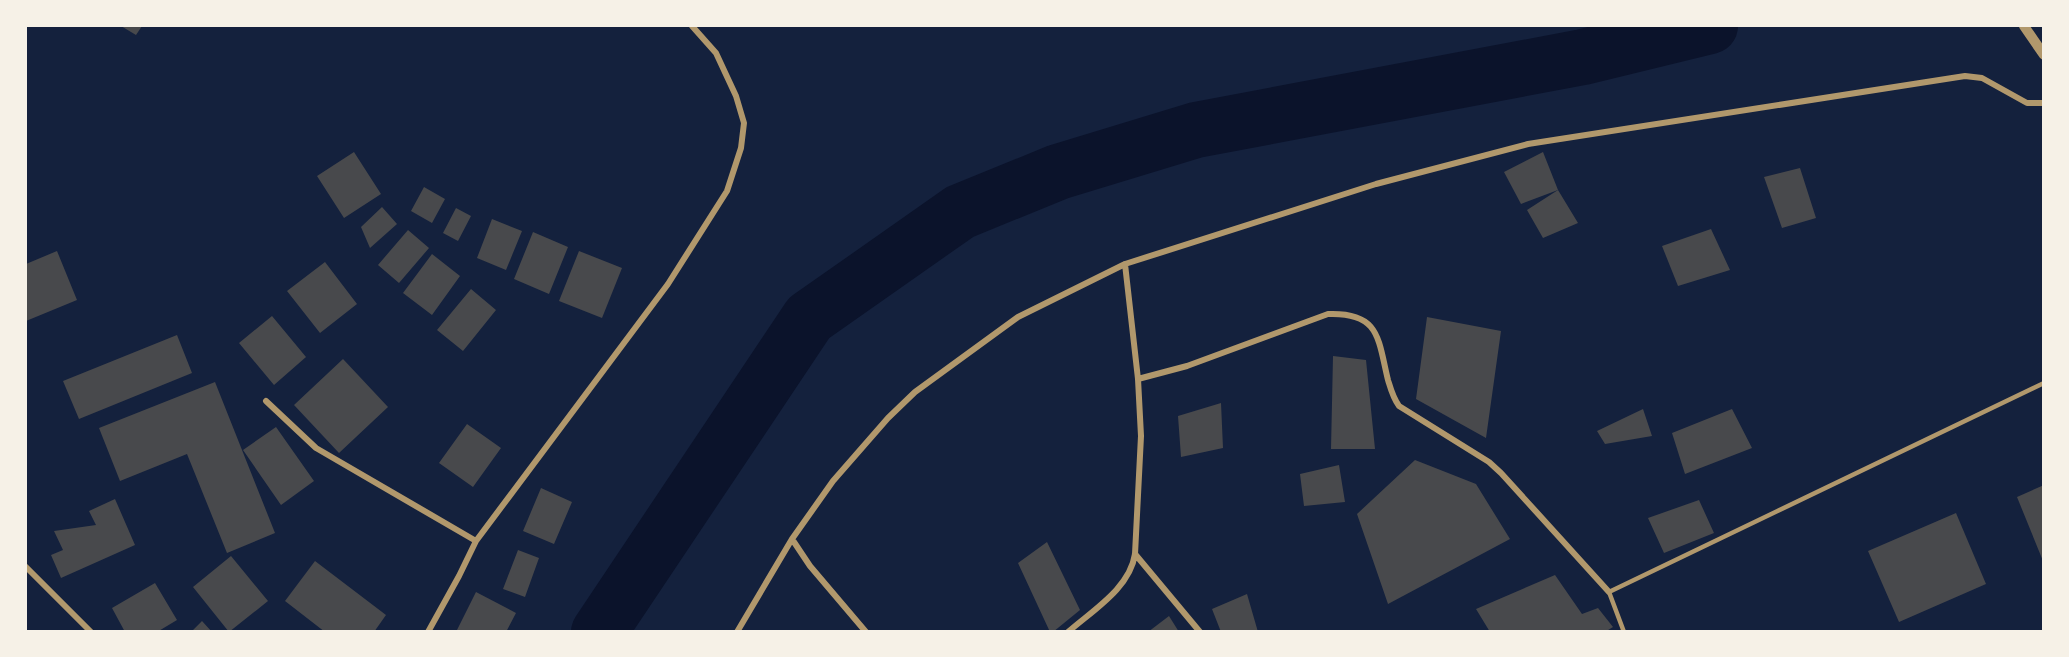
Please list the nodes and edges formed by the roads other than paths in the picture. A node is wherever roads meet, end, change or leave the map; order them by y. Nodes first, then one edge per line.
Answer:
1 (692, 26) edge
2 (2024, 26) edge
3 (2043, 55) edge
4 (2043, 104) edge
5 (1125, 264) junction
6 (1138, 379) junction
7 (2043, 383) edge
8 (266, 401) dead end
9 (792, 539) junction
10 (476, 541) junction
11 (1135, 554) junction
12 (26, 567) edge
13 (1609, 592) junction
14 (91, 632) edge
15 (428, 632) edge
16 (737, 632) edge
17 (866, 632) edge
18 (1068, 632) edge
19 (1200, 632) edge
20 (1624, 632) edge

1 - 10 street
2 - 3 street
4 - 5 street
5 - 6 street
5 - 9 street
6 - 11 street
6 - 13 street
7 - 13 lane
8 - 10 street
9 - 16 street
9 - 17 street
10 - 15 street
11 - 18 street
11 - 19 street
12 - 14 street
13 - 20 lane

